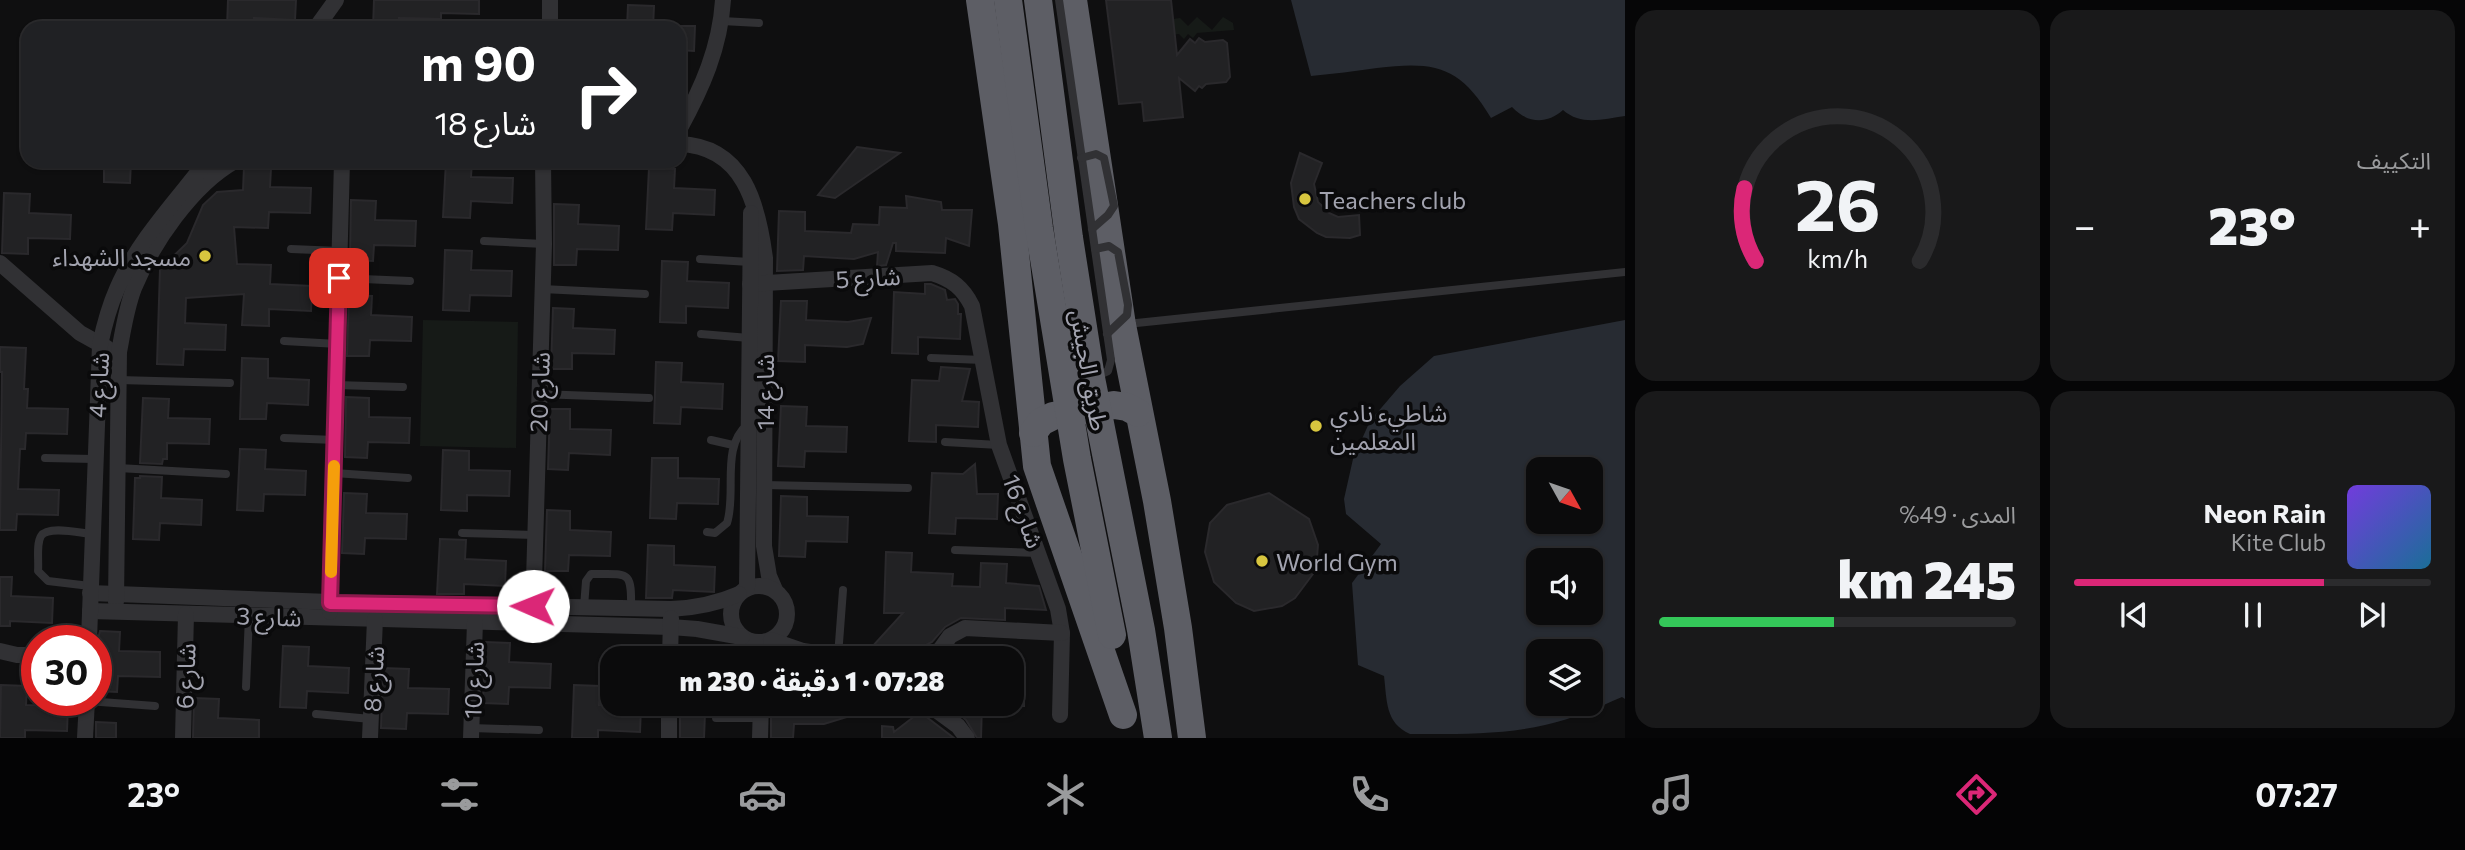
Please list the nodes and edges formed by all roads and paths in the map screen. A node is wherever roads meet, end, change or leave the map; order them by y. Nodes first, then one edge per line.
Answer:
1 (336, 0) edge
2 (550, 0) edge
3 (723, 0) edge
4 (980, 0) edge
5 (989, 0) edge
6 (1008, 0) edge
7 (1038, 0) edge
8 (1057, 0) edge
9 (1073, 0) edge
10 (321, 21) edge
11 (550, 21) edge
12 (722, 21) junction
13 (759, 23) dead end
14 (1077, 37) junction
15 (986, 39) junction
16 (686, 118) edge
17 (686, 145) edge
18 (1081, 158) junction
19 (202, 168) edge
20 (226, 168) edge
21 (342, 168) edge
22 (543, 168) edge
23 (751, 193) junction
24 (1092, 229) junction
25 (158, 233) junction
26 (484, 241) dead end
27 (544, 244) junction
28 (291, 249) dead end
29 (1095, 249) junction
30 (340, 251) junction
31 (700, 259) dead end
32 (750, 262) junction
33 (0, 263) edge
34 (1625, 272) edge
35 (339, 278) junction
36 (410, 281) dead end
37 (757, 284) junction
38 (542, 289) junction
39 (645, 294) dead end
40 (972, 306) joint
41 (1115, 329) junction
42 (701, 334) dead end
43 (750, 338) junction
44 (284, 341) dead end
45 (338, 344) junction
46 (100, 345) junction
47 (120, 352) junction
48 (931, 358) dead end
49 (983, 360) junction
50 (1091, 378) junction
51 (119, 380) junction
52 (230, 383) dead end
53 (336, 385) junction
54 (403, 387) dead end
55 (539, 394) junction
56 (649, 398) dead end
57 (1138, 413) junction
58 (748, 424) junction
59 (1033, 433) junction
60 (284, 438) dead end
61 (335, 440) junction
62 (711, 440) dead end
63 (945, 442) dead end
64 (733, 445) junction
65 (999, 445) junction
66 (45, 458) dead end
67 (94, 459) junction
68 (118, 468) junction
69 (334, 473) junction
70 (226, 474) dead end
71 (408, 478) dead end
72 (764, 485) junction
73 (908, 488) dead end
74 (707, 532) dead end
75 (462, 533) dead end
76 (92, 534) junction
77 (535, 535) junction
78 (955, 550) dead end
79 (1039, 553) junction
80 (90, 589) junction
81 (775, 590) junction
82 (843, 590) dead end
83 (743, 591) junction
84 (116, 594) junction
85 (533, 606) junction
86 (226, 607) junction
87 (584, 607) junction
88 (631, 608) junction
89 (671, 609) junction
90 (330, 610) junction
91 (90, 611) junction
92 (116, 612) junction
93 (186, 614) junction
94 (249, 615) junction
95 (375, 619) junction
96 (475, 622) junction
97 (533, 624) junction
98 (90, 625) edge
99 (671, 628) junction
100 (1062, 633) junction
101 (742, 637) junction
102 (670, 646) edge
103 (762, 646) edge
104 (765, 646) edge
105 (845, 646) edge
106 (944, 646) edge
107 (0, 651) edge
108 (21, 655) edge
109 (246, 687) dead end
110 (112, 703) edge
111 (155, 706) dead end
112 (316, 714) dead end
113 (1060, 715) dead end
114 (86, 716) edge
115 (669, 716) edge
116 (729, 716) edge
117 (761, 716) edge
118 (946, 716) edge
119 (716, 718) dead end
120 (371, 719) junction
121 (1125, 727) edge
122 (539, 730) dead end
123 (471, 733) edge
124 (85, 738) edge
125 (183, 738) edge
126 (370, 738) edge
127 (669, 738) edge
128 (760, 738) edge
129 (967, 738) edge
130 (1158, 738) edge
131 (1192, 738) edge

1 - 10 street
2 - 11 street
3 - 12 street
4 - 15 highway
5 - 8 highway
6 - 121 highway, طريق الجيش, bridge
7 - 50 highway, طريق الجيش, bridge
8 - 18 lane, bridge
9 - 14 highway
12 - 13 lane
12 - 16 street
14 - 15 highway
14 - 41 highway
15 - 59 highway
17 - 23 street, شارع 14
18 - 24 lane, bridge
18 - 24 lane, bridge
19 - 25 street, شارع 4
20 - 25 street, شارع 4
21 - 30 street
22 - 27 street, شارع 20
23 - 32 street, شارع 14
23 - 37 street, شارع 14
24 - 29 lane, bridge
25 - 46 street, شارع 4
25 - 47 street, شارع 4
26 - 27 lane
27 - 38 street, شارع 20
28 - 30 lane
29 - 41 lane, bridge
29 - 41 lane, bridge
30 - 35 street
31 - 32 lane
32 - 37 street, شارع 14
33 - 46 street
34 - 41 lane
35 - 36 lane
35 - 45 street
37 - 40 street, شارع 5
37 - 43 street, شارع 14
37 - 72 street, شارع 14
38 - 39 lane
38 - 55 street, شارع 20
40 - 49 street, شارع 16
41 - 50 lane, bridge
41 - 57 highway
42 - 43 lane
43 - 58 street, شارع 14
44 - 45 lane
45 - 53 street
46 - 47 street
46 - 67 street, شارع 4
47 - 51 street, شارع 4
48 - 49 lane
49 - 65 street, شارع 16
50 - 130 highway, طريق الجيش, bridge
51 - 52 lane
51 - 68 street, شارع 4
53 - 54 lane
53 - 61 street
55 - 56 lane
55 - 77 street, شارع 20
57 - 59 highway
57 - 131 highway
58 - 64 lane
58 - 83 street, شارع 14
59 - 121 highway
60 - 61 lane
61 - 69 street
62 - 64 lane
63 - 65 lane
64 - 74 lane
65 - 79 street, شارع 16
66 - 67 lane
67 - 76 street, شارع 4
68 - 70 lane
68 - 84 street, شارع 4
69 - 71 lane
69 - 90 street
72 - 73 lane
72 - 81 street, شارع 14
75 - 77 lane
76 - 80 street, شارع 4
76 - 80 lane
77 - 85 street, شارع 20
78 - 79 lane
79 - 100 street, شارع 16
80 - 84 street, شارع 3
80 - 91 street, شارع 4
81 - 83 street
81 - 104 street
82 - 105 lane
83 - 89 street, شارع 3
83 - 101 street
84 - 86 street, شارع 3
84 - 92 street, شارع 4
85 - 87 street, شارع 3
85 - 90 street, شارع 3
85 - 97 street, شارع 20
86 - 90 street, شارع 3
86 - 93 street, شارع 3
86 - 94 street, شارع 3
87 - 88 street, شارع 3
87 - 88 lane
88 - 89 street, شارع 3
89 - 99 street
90 - 94 street, شارع 3
90 - 95 street, شارع 3
91 - 92 street, شارع 3
91 - 98 street, شارع 4
92 - 93 street, شارع 3
93 - 125 street, شارع 6
94 - 109 lane
95 - 96 street, شارع 3
95 - 120 street, شارع 8
96 - 97 street, شارع 3
96 - 123 street, شارع 10
97 - 99 street, شارع 3
99 - 101 street, شارع 3
99 - 102 street
100 - 106 street
100 - 113 street, شارع 16
101 - 103 street
107 - 108 street
110 - 111 lane
112 - 120 lane
114 - 124 street
115 - 127 street
116 - 119 lane
117 - 128 street
118 - 129 street
120 - 126 street, شارع 8
122 - 123 lane

